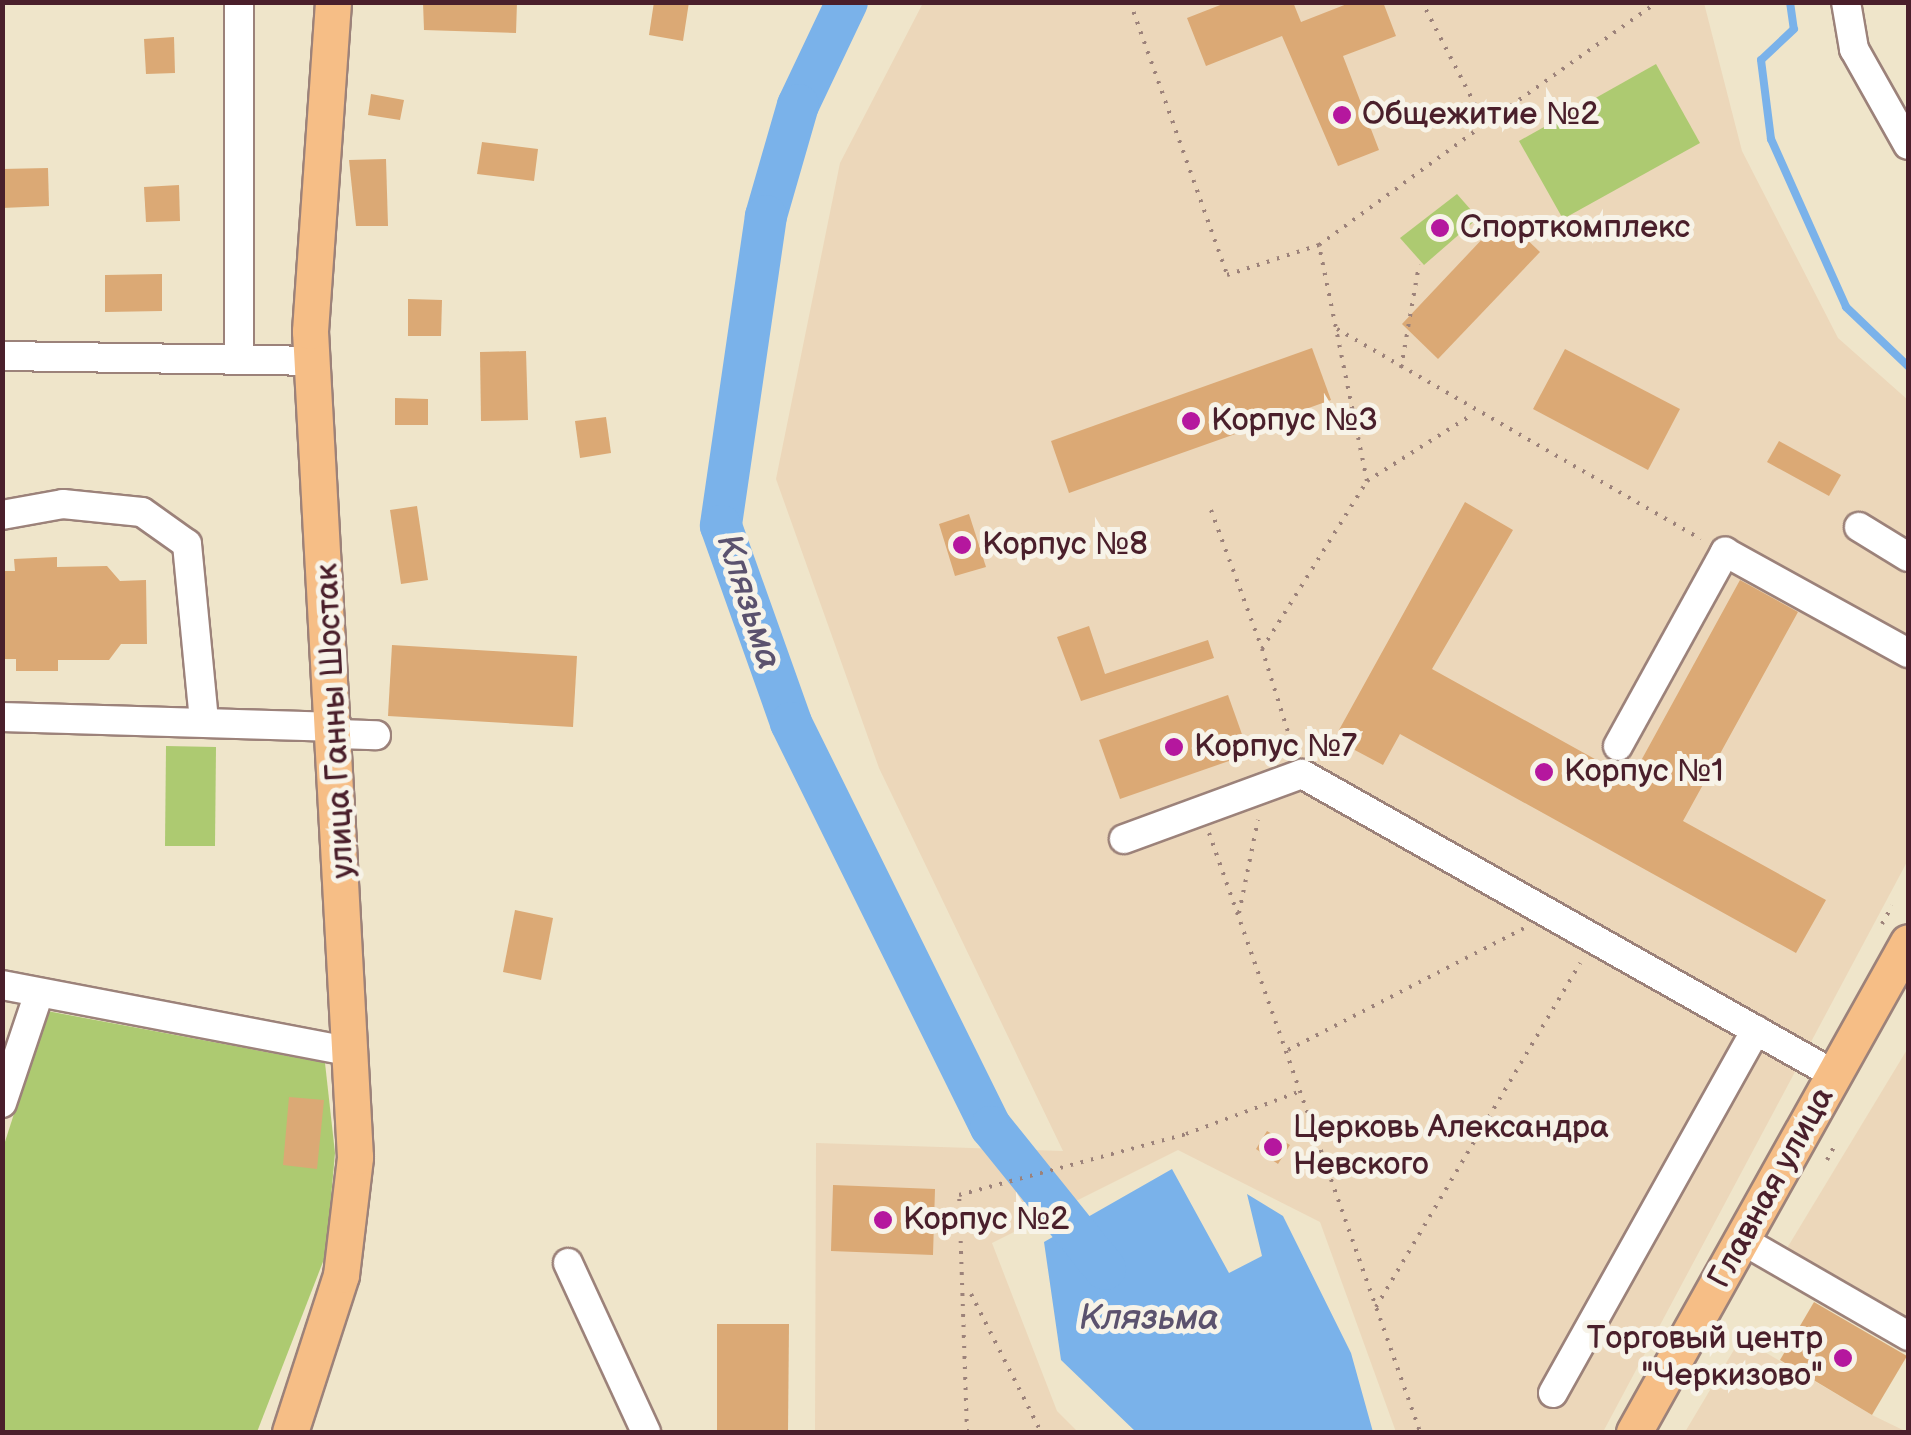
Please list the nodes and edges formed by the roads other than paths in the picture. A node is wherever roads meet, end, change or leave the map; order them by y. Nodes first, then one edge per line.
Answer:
1 (239, 2) edge
2 (333, 2) edge
3 (1846, 2) edge
4 (1908, 145) edge
5 (2, 356) edge
6 (239, 358) junction
7 (313, 361) junction
8 (2, 515) edge
9 (1858, 527) dead end
10 (1908, 558) edge
11 (1908, 652) edge
12 (4, 716) edge
13 (204, 721) junction
14 (338, 730) junction
15 (376, 735) dead end
16 (1618, 746) dead end
17 (1124, 839) dead end
18 (1904, 962) edge
19 (2, 985) edge
20 (39, 993) junction
21 (1756, 1030) junction
22 (353, 1052) junction
23 (1835, 1075) junction
24 (2, 1102) edge
25 (1739, 1245) junction
26 (568, 1262) dead end
27 (1859, 1322) dead end
28 (1908, 1336) edge
29 (1553, 1393) dead end
30 (290, 1432) edge
31 (646, 1432) edge
32 (1634, 1432) edge

1 - 6 street
2 - 7 main road, улица Ганны Шостак
3 - 4 street
5 - 6 street
6 - 7 street
7 - 14 main road, улица Ганны Шостак
8 - 13 street
9 - 10 street
11 - 16 street
12 - 13 street
13 - 14 street
14 - 15 street
14 - 22 main road, улица Ганны Шостак
17 - 21 street
18 - 23 main road, Главная улица
19 - 20 street
20 - 22 street
20 - 24 street
21 - 23 street
21 - 29 street
22 - 30 main road, улица Ганны Шостак
23 - 25 main road, Главная улица
25 - 27 street
25 - 28 street
25 - 32 main road, Главная улица
26 - 31 street

